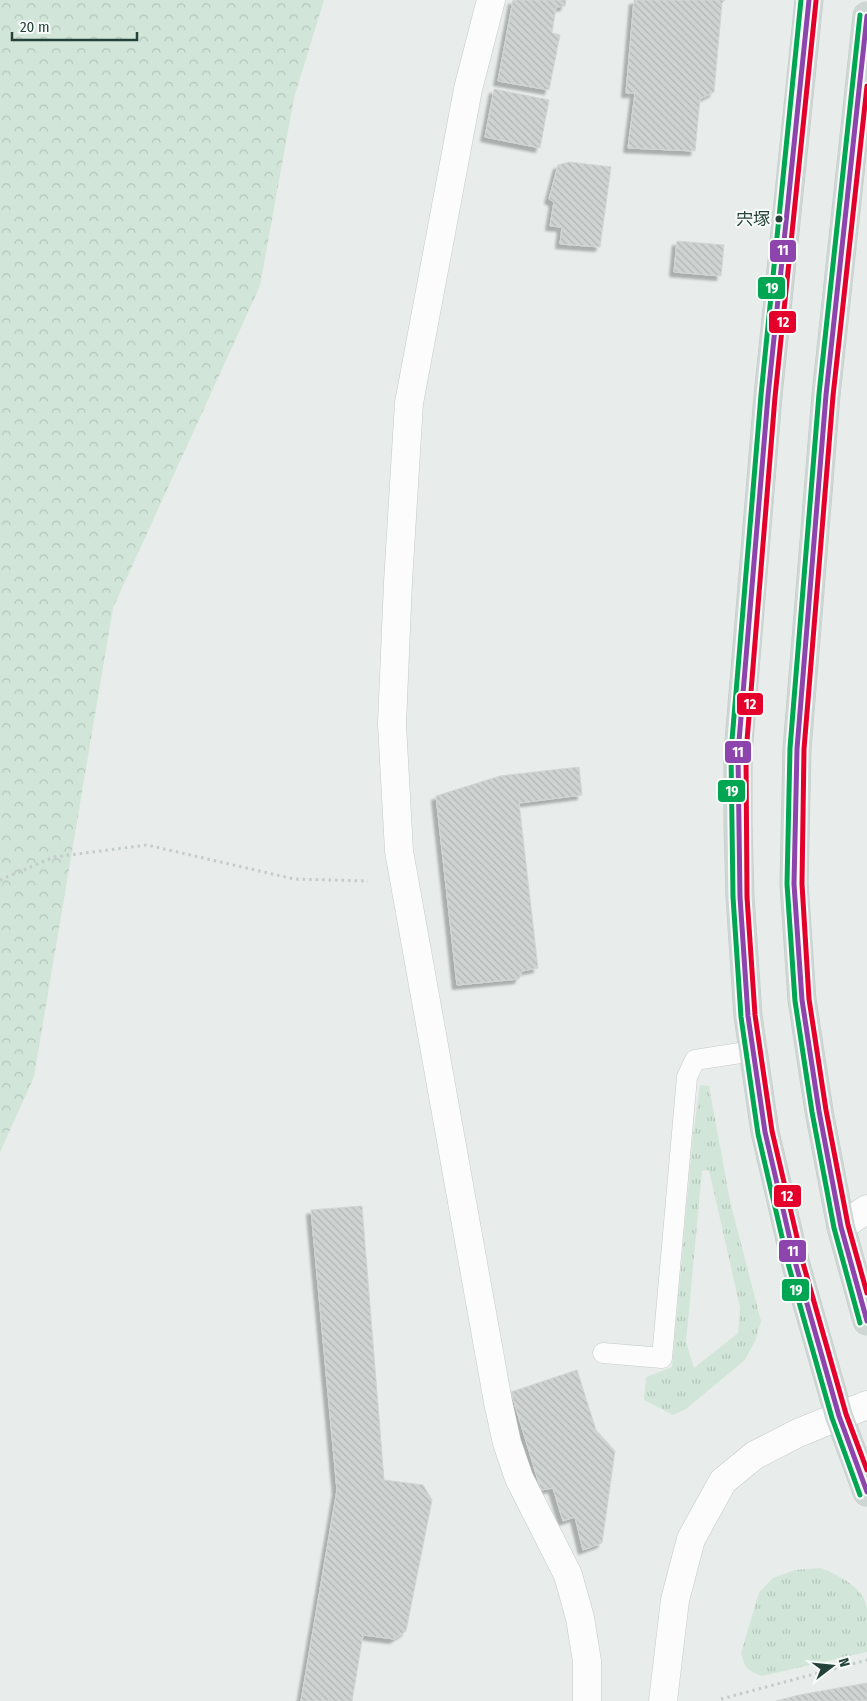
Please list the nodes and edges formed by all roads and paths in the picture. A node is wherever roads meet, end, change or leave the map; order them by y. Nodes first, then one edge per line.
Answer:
1 (491, 0) edge
2 (808, 0) edge
3 (867, 16) edge
4 (0, 880) edge
5 (406, 883) junction
6 (754, 1051) junction
7 (867, 1208) edge
8 (840, 1227) junction
9 (867, 1321) edge
10 (603, 1353) dead end
11 (867, 1405) edge
12 (839, 1416) junction
13 (867, 1492) edge
14 (867, 1660) edge
15 (721, 1699) dead end
16 (587, 1701) edge
17 (663, 1701) edge

1 - 5 street
2 - 6 main road
3 - 8 main road
4 - 5 path
5 - 16 street
6 - 10 lane
6 - 12 main road
7 - 8 street
8 - 9 main road
11 - 12 street
12 - 13 main road
12 - 17 street
14 - 15 path

